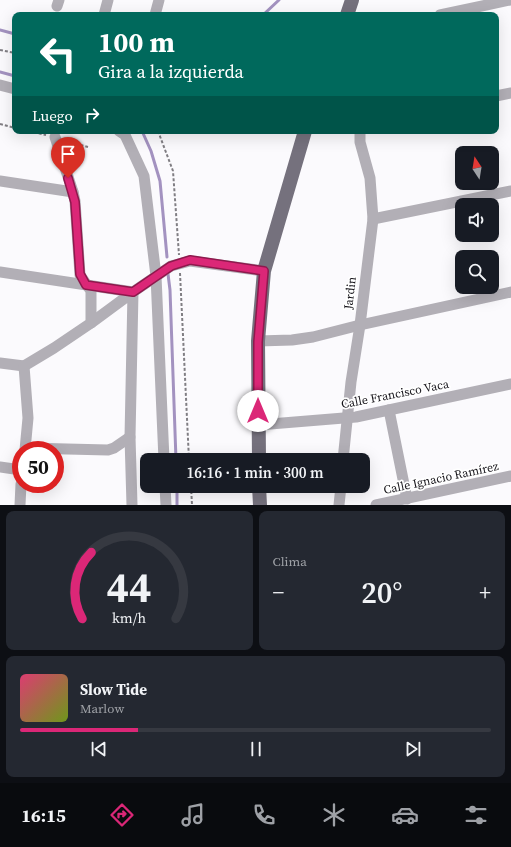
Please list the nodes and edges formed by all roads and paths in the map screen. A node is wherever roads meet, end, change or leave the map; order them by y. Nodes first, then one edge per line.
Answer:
1 (108, 0) edge
2 (159, 0) edge
3 (352, 0) edge
4 (510, 0) edge
5 (105, 12) edge
6 (156, 12) edge
7 (348, 12) edge
8 (454, 12) edge
9 (0, 50) edge
10 (12, 52) edge
11 (0, 85) edge
12 (12, 88) edge
13 (511, 93) edge
14 (499, 95) edge
15 (0, 124) edge
16 (12, 127) edge
17 (123, 134) edge
18 (159, 134) edge
19 (304, 134) edge
20 (360, 134) edge
21 (55, 137) dead end
22 (0, 181) edge
23 (511, 191) edge
24 (73, 192) junction
25 (373, 219) junction
26 (180, 263) junction
27 (264, 271) junction
28 (0, 272) edge
29 (156, 276) junction
30 (86, 285) junction
31 (133, 292) junction
32 (511, 292) edge
33 (91, 323) junction
34 (360, 325) junction
35 (258, 342) junction
36 (0, 363) edge
37 (24, 366) junction
38 (511, 384) edge
39 (389, 410) junction
40 (347, 418) junction
41 (258, 425) junction
42 (130, 437) junction
43 (27, 441) edge
44 (64, 449) edge
45 (164, 453) edge
46 (190, 453) edge
47 (259, 453) edge
48 (344, 453) edge
49 (0, 466) edge
50 (12, 468) edge
51 (511, 476) edge
52 (21, 493) edge
53 (165, 493) edge
54 (191, 493) edge
55 (259, 493) edge
56 (340, 493) edge
57 (407, 499) junction
58 (20, 505) edge
59 (132, 505) edge
60 (166, 505) edge
61 (192, 505) edge
62 (260, 505) edge
63 (339, 505) edge
64 (376, 505) edge

1 - 5 street
2 - 6 street
3 - 7 main road
4 - 8 street
9 - 10 path
11 - 12 street
13 - 14 street
15 - 16 path
17 - 29 street
18 - 26 path
19 - 27 main road
20 - 25 street, Jardin
21 - 24 street
22 - 24 street
23 - 25 street
24 - 30 street
25 - 34 street, Jardin
26 - 27 street
26 - 29 street
26 - 46 path
27 - 35 main road
28 - 30 street
29 - 31 street
29 - 45 street
30 - 31 street
30 - 33 street
31 - 33 street
31 - 42 street
32 - 34 street
33 - 37 street
34 - 35 street
34 - 40 street, Jardin
35 - 41 main road
36 - 37 street
37 - 43 street
38 - 39 street, Calle Francisco Vaca
39 - 40 street, Calle Francisco Vaca
39 - 57 street
40 - 41 street, Calle Francisco Vaca
40 - 48 street, Jardin
41 - 47 main road
42 - 44 street
42 - 59 street
49 - 50 street
51 - 57 street, Calle Ignacio Ramírez
52 - 58 street
53 - 60 street
54 - 61 path
55 - 62 main road
56 - 63 street
57 - 64 street, Calle Ignacio Ramírez

